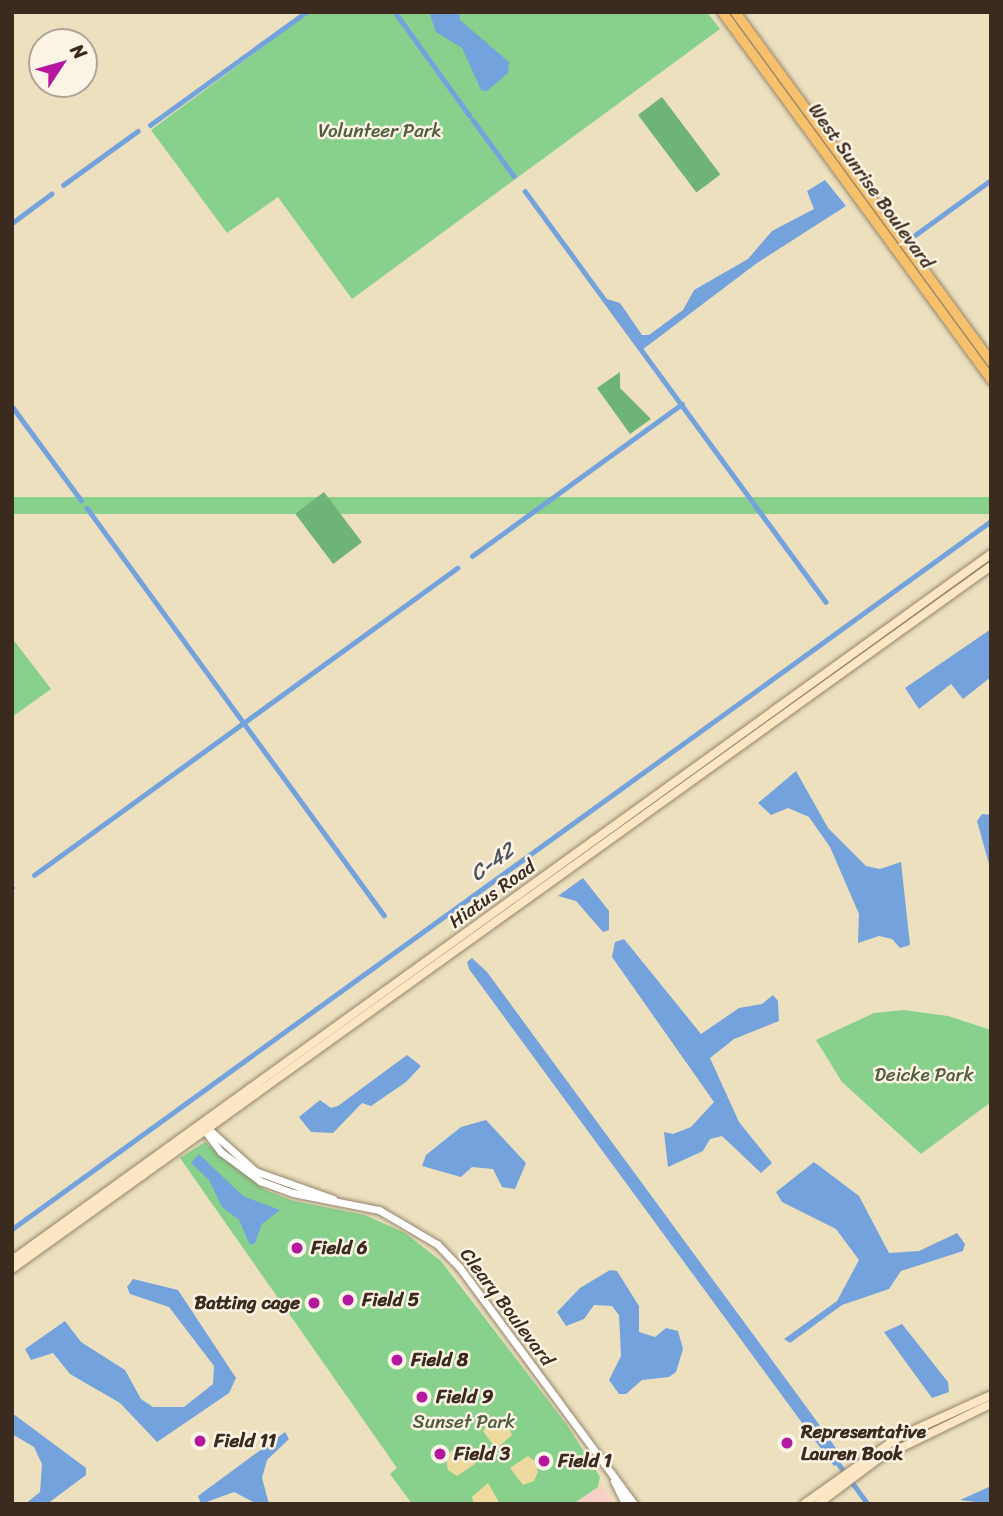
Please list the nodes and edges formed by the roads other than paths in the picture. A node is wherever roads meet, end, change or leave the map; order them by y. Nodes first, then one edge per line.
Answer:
1 (722, 12) edge
2 (735, 12) edge
3 (991, 362) edge
4 (991, 380) edge
5 (991, 554) edge
6 (991, 566) edge
7 (204, 1127) junction
8 (12, 1260) edge
9 (12, 1269) edge
10 (991, 1395) edge
11 (991, 1404) edge
12 (854, 1470) junction
13 (841, 1480) junction
14 (613, 1481) junction
15 (625, 1504) edge
16 (634, 1504) edge
17 (804, 1504) edge
18 (818, 1504) edge

1 - 4 highway, West Sunrise Boulevard
2 - 3 highway, West Sunrise Boulevard
5 - 7 main road, Hiatus Road
6 - 7 main road, Hiatus Road
7 - 8 main road, Hiatus Road
7 - 9 main road, Hiatus Road
7 - 14 street, Cleary Boulevard
10 - 12 main road
11 - 12 main road
12 - 13 main road
13 - 17 main road
13 - 18 main road
14 - 15 street, Cleary Boulevard
14 - 16 street, Cleary Boulevard

